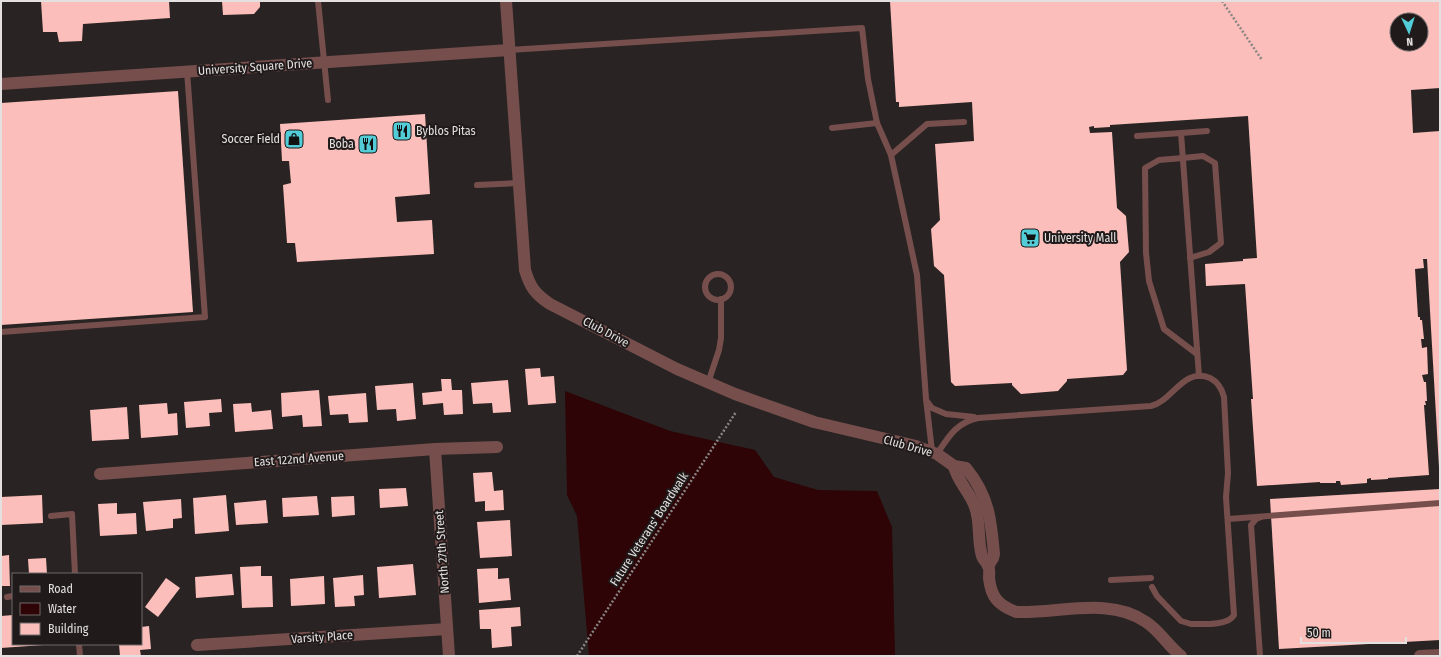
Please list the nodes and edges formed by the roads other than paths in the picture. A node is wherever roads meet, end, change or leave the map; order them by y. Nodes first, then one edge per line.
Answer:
1 (318, 1) edge
2 (506, 1) edge
3 (510, 50) junction
4 (324, 62) junction
5 (187, 71) junction
6 (1, 84) edge
7 (328, 100) dead end
8 (964, 122) dead end
9 (877, 123) junction
10 (832, 128) dead end
11 (1207, 131) dead end
12 (1181, 133) junction
13 (1137, 136) dead end
14 (891, 156) junction
15 (1183, 158) junction
16 (519, 183) junction
17 (477, 185) dead end
18 (1190, 258) junction
19 (721, 299) junction
20 (1, 332) edge
21 (1197, 354) junction
22 (1199, 376) junction
23 (708, 383) junction
24 (926, 399) junction
25 (978, 418) junction
26 (497, 447) dead end
27 (435, 449) junction
28 (935, 453) junction
29 (100, 474) dead end
30 (1440, 503) edge
31 (1271, 513) dead end
32 (51, 516) dead end
33 (1228, 519) junction
34 (75, 573) edge
35 (1151, 578) dead end
36 (1111, 580) dead end
37 (1152, 588) dead end
38 (447, 629) junction
39 (79, 645) edge
40 (197, 645) dead end
41 (1440, 655) edge
42 (80, 656) edge
43 (449, 656) edge
44 (1182, 656) edge
45 (1260, 656) edge
46 (1420, 656) edge

1 - 4 lane
2 - 3 street, Club Drive
3 - 4 street, University Square Drive
3 - 9 lane
3 - 16 street, Club Drive
4 - 5 street, University Square Drive
4 - 7 lane
5 - 6 street, University Square Drive
5 - 20 lane
8 - 14 lane
9 - 10 lane
9 - 14 lane
11 - 12 lane
12 - 13 lane
12 - 15 lane
14 - 24 lane
15 - 18 lane
15 - 18 lane
15 - 21 lane
16 - 17 lane
16 - 23 street, Club Drive
18 - 21 lane
19 - 19 lane
19 - 23 lane
21 - 22 lane
22 - 25 lane
22 - 33 lane
23 - 28 street, Club Drive
24 - 25 lane
24 - 28 lane
25 - 28 lane
26 - 27 street, East 122nd Avenue
27 - 29 street, East 122nd Avenue
27 - 38 street, North 27th Street
28 - 44 street, Club Drive
30 - 33 lane
31 - 45 lane
32 - 34 lane
33 - 37 lane
35 - 36 lane
38 - 40 street, Varsity Place
38 - 43 street, North 27th Street
39 - 42 lane
41 - 46 street

